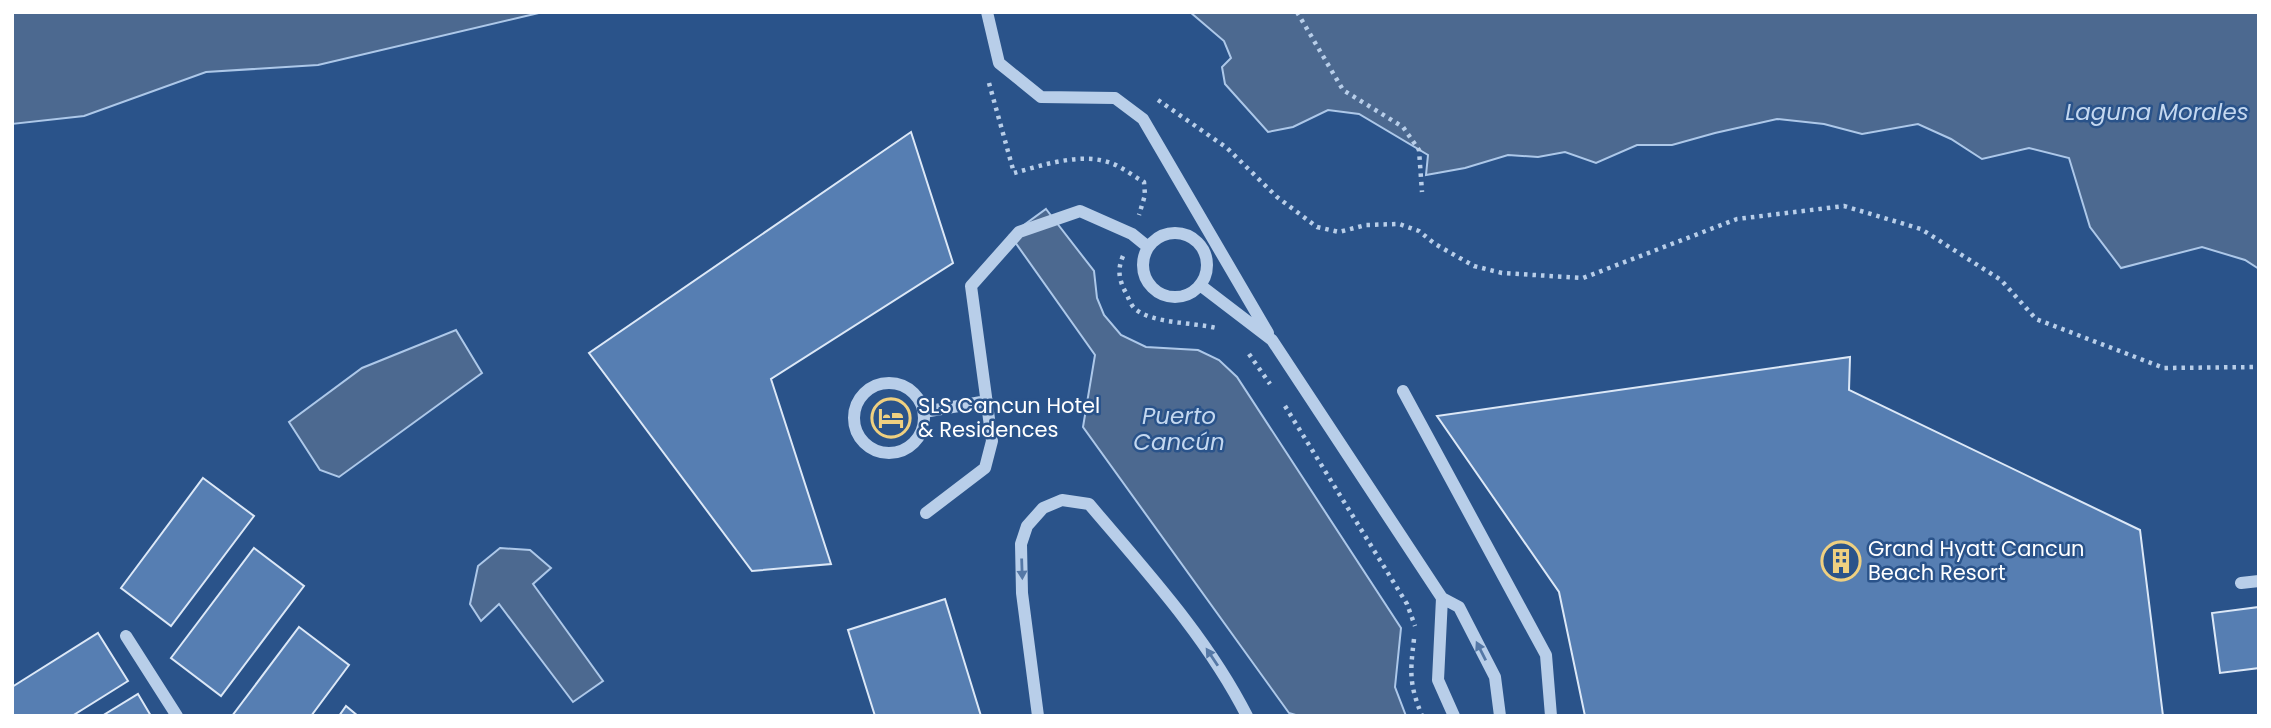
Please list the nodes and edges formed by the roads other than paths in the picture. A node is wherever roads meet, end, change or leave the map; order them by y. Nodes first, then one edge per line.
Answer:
1 (987, 12) edge
2 (1148, 247) junction
3 (1200, 285) junction
4 (1272, 340) junction
5 (1402, 391) dead end
6 (987, 401) junction
7 (924, 412) junction
8 (926, 513) dead end
9 (2259, 581) edge
10 (2241, 583) dead end
11 (1442, 598) junction
12 (126, 636) dead end
13 (177, 716) edge
14 (1038, 716) edge
15 (1247, 716) edge
16 (1454, 716) edge
17 (1500, 716) edge
18 (1551, 716) edge

1 - 4 street
2 - 3 street
2 - 3 street
2 - 6 street
3 - 4 street
4 - 11 street
5 - 18 street
6 - 7 street
6 - 8 street
7 - 7 street
9 - 10 street
11 - 16 street
17 -> 11 street
12 - 13 street
15 -> 14 street

